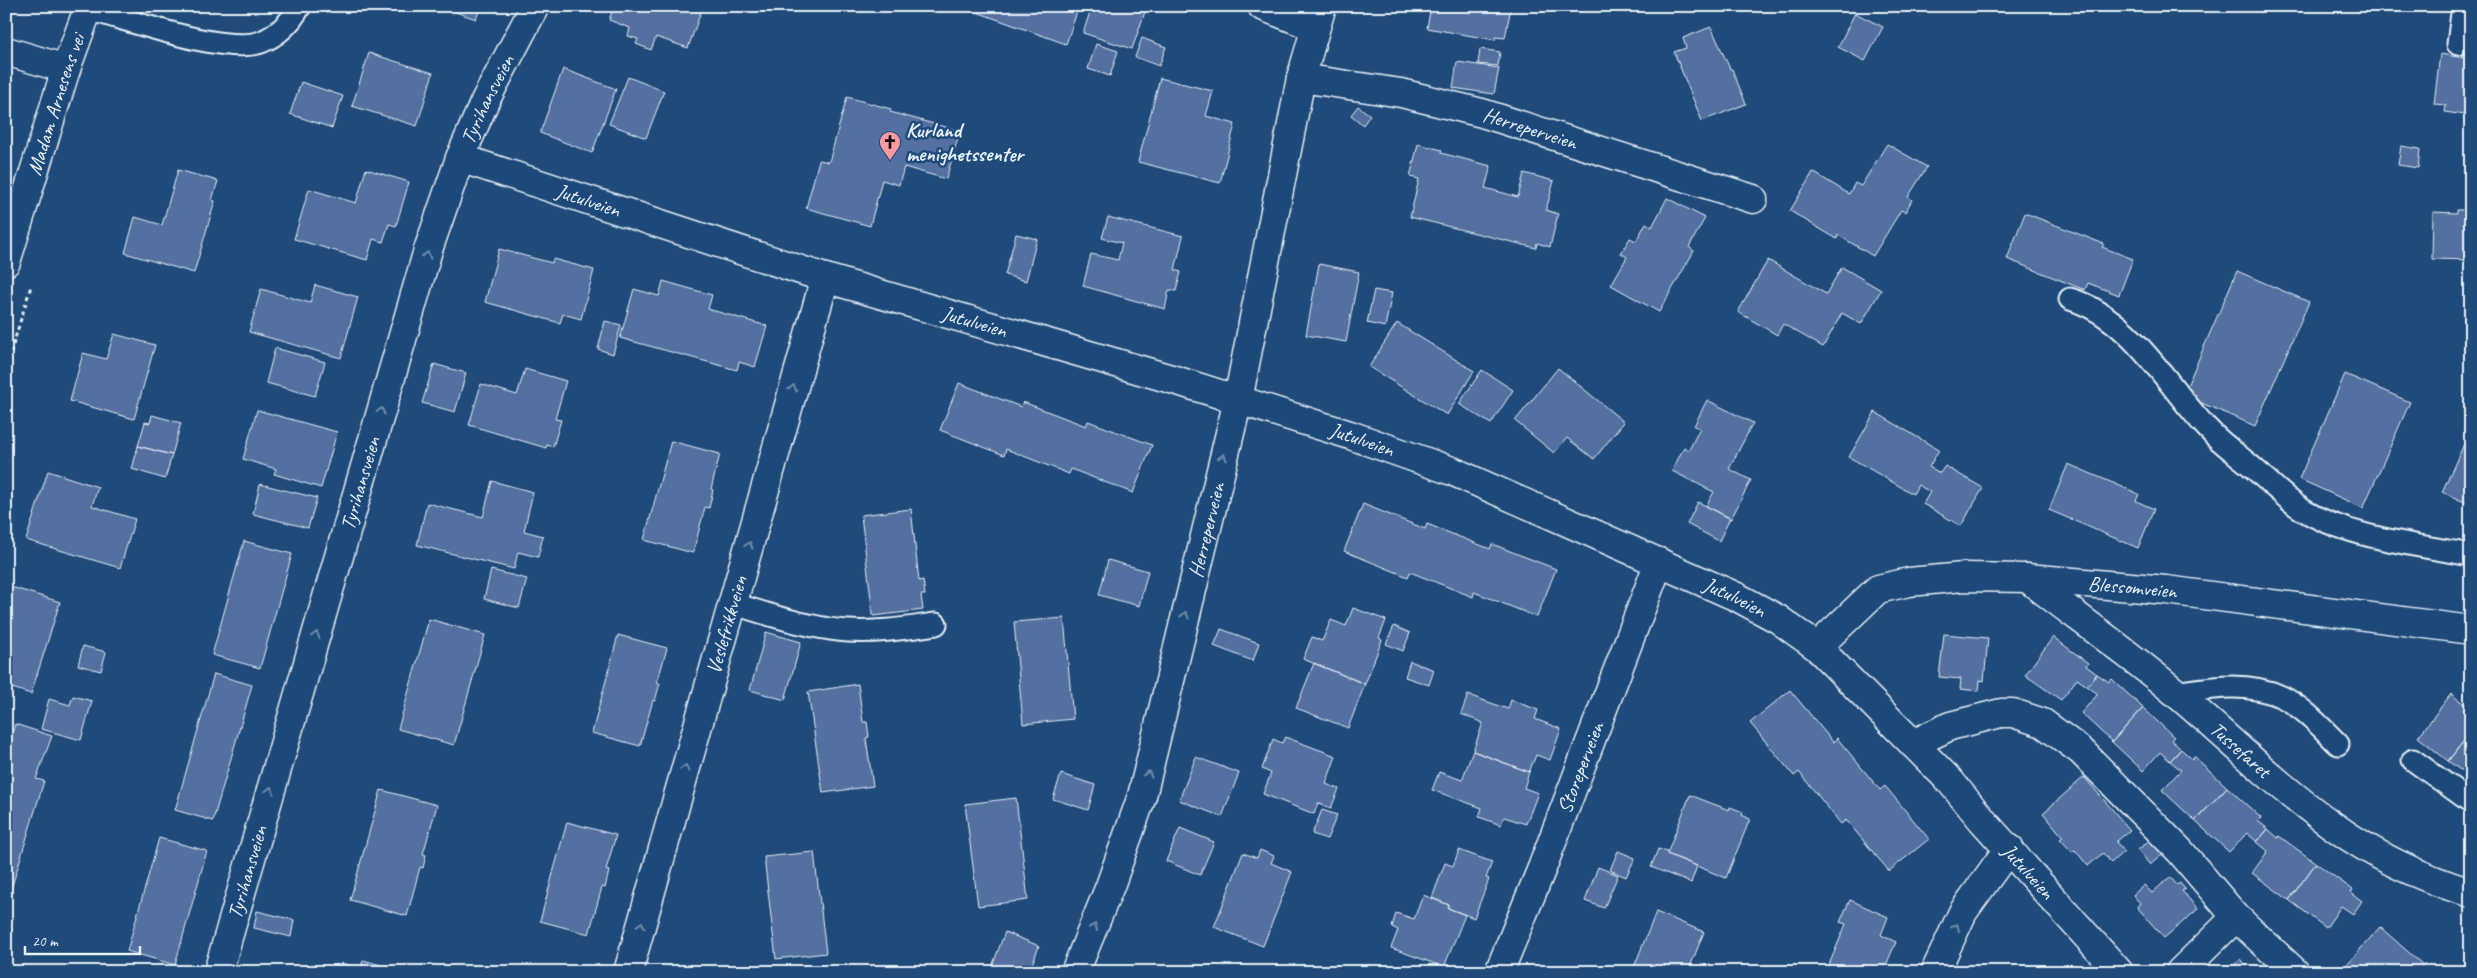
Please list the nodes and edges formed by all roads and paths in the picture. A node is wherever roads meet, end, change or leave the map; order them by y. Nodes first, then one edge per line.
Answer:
1 (300, 6) edge
2 (535, 6) edge
3 (1262, 6) edge
4 (2463, 6) edge
5 (89, 8) edge
6 (1319, 17) edge
7 (2458, 44) dead end
8 (6, 51) edge
9 (66, 69) junction
10 (1301, 78) junction
11 (460, 158) junction
12 (1753, 198) dead end
13 (6, 262) edge
14 (825, 278) junction
15 (2070, 299) dead end
16 (1238, 400) junction
17 (2471, 555) edge
18 (1659, 562) junction
19 (2027, 578) junction
20 (732, 603) junction
21 (936, 624) dead end
22 (2471, 630) edge
23 (1817, 646) junction
24 (2175, 693) junction
25 (1913, 744) junction
26 (2338, 744) dead end
27 (2413, 760) dead end
28 (2471, 802) edge
29 (2009, 848) junction
30 (2471, 893) edge
31 (2236, 917) junction
32 (218, 972) edge
33 (628, 972) edge
34 (1075, 972) edge
35 (1499, 972) edge
36 (1935, 972) edge
37 (2119, 972) edge
38 (2180, 972) edge
39 (2295, 972) edge

1 - 5 lane
2 - 11 street, Tyrihansveien
3 - 6 street
4 - 7 lane
5 - 9 street, Madam Arnesens vei
6 - 10 street, Herreperveien
8 - 9 street
9 - 13 street, Madam Arnesens vei
10 - 12 street, Herreperveien
10 - 16 street, Herreperveien
11 - 14 street, Jutulveien
32 -> 11 street, Tyrihansveien
14 - 16 street, Jutulveien
20 -> 14 street, Veslefrikkveien
15 - 17 lane
16 - 18 street, Jutulveien
34 -> 16 street, Herreperveien
18 - 23 street, Jutulveien
18 - 35 street, Storeperveien
19 - 22 street, Blessomveien
19 - 23 street, Blessomveien
19 - 24 street, Tussefaret
20 - 21 lane
33 -> 20 street, Veslefrikkveien
23 - 25 street, Jutulveien
24 - 26 lane
24 - 30 street, Tussefaret
25 - 29 street, Jutulveien
25 - 31 street
27 - 28 lane
36 -> 29 street
29 - 37 street, Jutulveien
31 - 38 street
31 - 39 street

